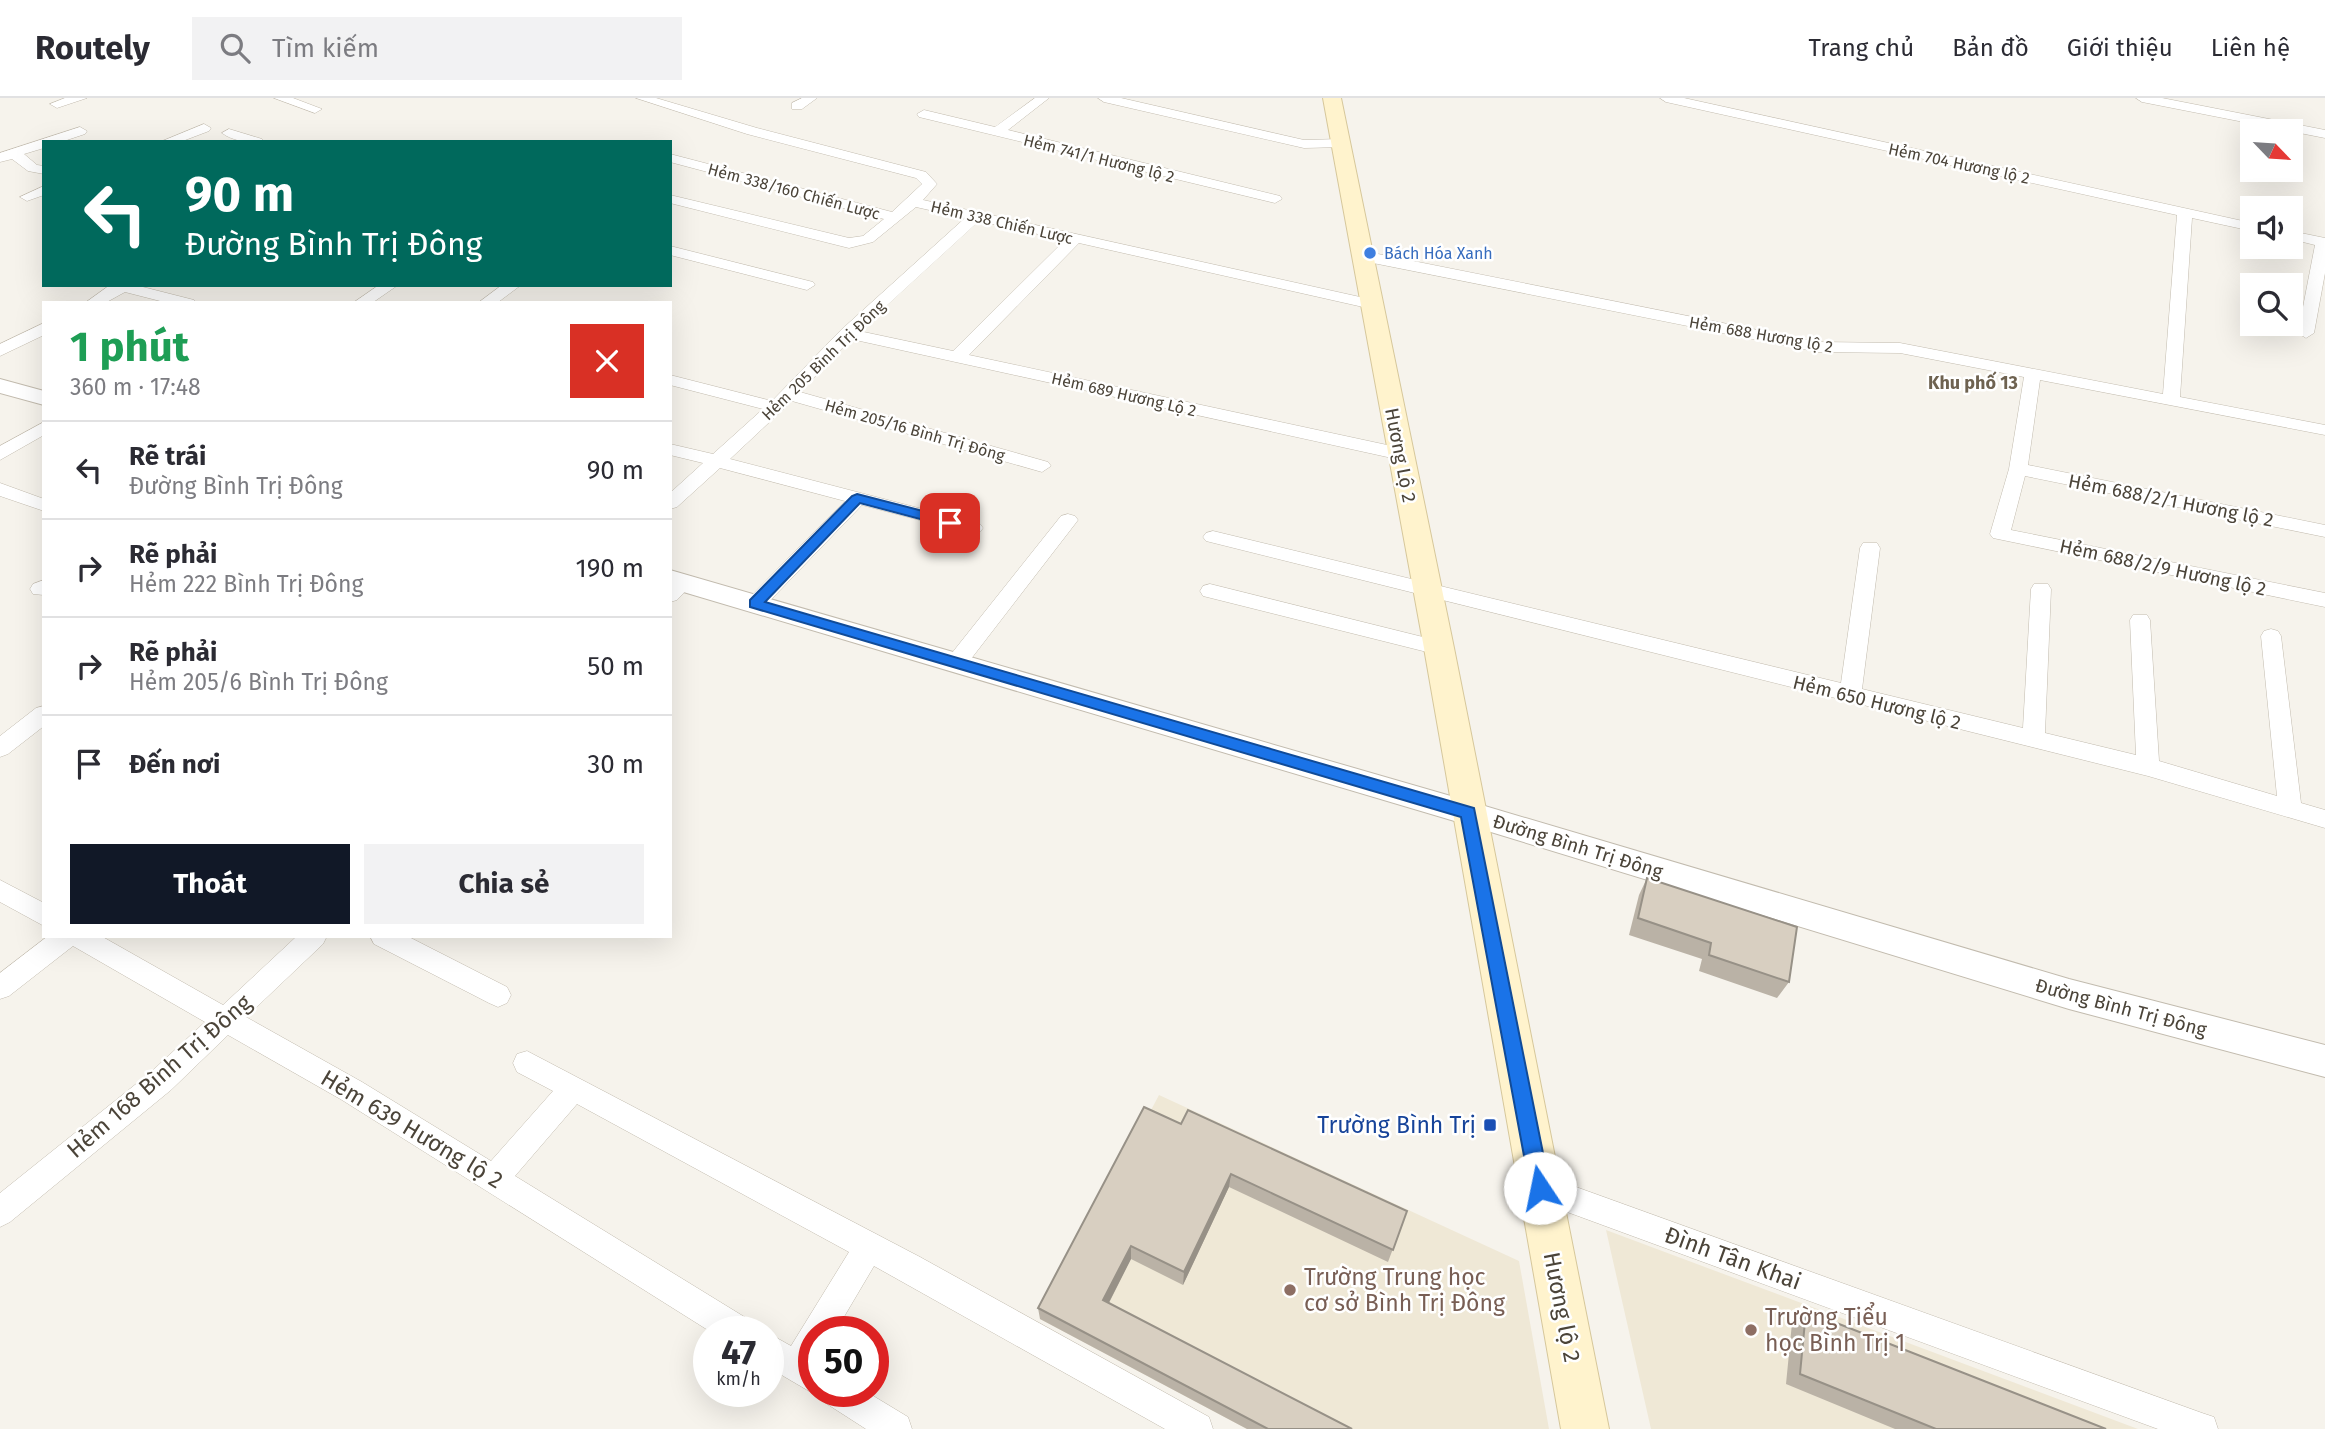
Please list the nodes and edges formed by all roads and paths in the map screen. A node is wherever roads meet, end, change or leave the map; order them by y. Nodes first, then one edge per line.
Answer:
1 (81, 98) edge
2 (280, 98) edge
3 (642, 98) edge
4 (811, 98) edge
5 (1043, 98) edge
6 (1104, 98) edge
7 (1332, 98) edge
8 (1666, 98) edge
9 (2142, 98) edge
10 (57, 104) dead end
11 (797, 106) dead end
12 (316, 109) dead end
13 (924, 114) dead end
14 (204, 128) dead end
15 (80, 131) dead end
16 (997, 132) junction
17 (229, 133) dead end
18 (2325, 134) edge
19 (51, 140) edge
20 (172, 140) edge
21 (251, 140) edge
22 (42, 143) edge
23 (1342, 143) junction
24 (7, 156) edge
25 (672, 159) edge
26 (42, 170) edge
27 (42, 192) edge
28 (27, 197) dead end
29 (672, 199) edge
30 (1275, 200) dead end
31 (913, 202) junction
32 (2185, 212) junction
33 (895, 217) junction
34 (975, 217) junction
35 (2240, 224) edge
36 (1075, 239) junction
37 (2303, 239) edge
38 (2324, 243) edge
39 (672, 251) edge
40 (1363, 256) junction
41 (807, 285) dead end
42 (118, 287) edge
43 (124, 287) edge
44 (387, 287) edge
45 (510, 287) edge
46 (96, 301) edge
47 (180, 301) edge
48 (364, 301) edge
49 (489, 301) edge
50 (1372, 304) junction
51 (42, 329) edge
52 (848, 333) junction
53 (2306, 333) dead end
54 (0, 351) edge
55 (958, 356) junction
56 (2033, 373) junction
57 (672, 380) edge
58 (0, 386) edge
59 (42, 397) edge
60 (782, 400) junction
61 (2171, 400) junction
62 (42, 428) edge
63 (2325, 430) edge
64 (672, 450) edge
65 (0, 454) edge
66 (1401, 454) junction
67 (715, 461) junction
68 (1042, 466) dead end
69 (2018, 469) junction
70 (0, 489) edge
71 (857, 499) junction
72 (672, 501) edge
73 (42, 505) edge
74 (1068, 520) dead end
75 (973, 528) dead end
76 (2325, 531) edge
77 (1213, 537) dead end
78 (1870, 548) dead end
79 (674, 585) edge
80 (2041, 589) dead end
81 (1210, 590) dead end
82 (1428, 590) junction
83 (2325, 600) edge
84 (755, 604) junction
85 (2140, 620) dead end
86 (2271, 636) dead end
87 (1439, 649) junction
88 (956, 663) junction
89 (1850, 695) junction
90 (42, 716) edge
91 (2033, 740) junction
92 (0, 748) edge
93 (2148, 767) junction
94 (2290, 809) junction
95 (1468, 813) junction
96 (2325, 819) edge
97 (0, 890) edge
98 (42, 915) edge
99 (64, 938) edge
100 (82, 938) edge
101 (312, 938) edge
102 (387, 938) edge
103 (0, 988) edge
104 (498, 995) dead end
105 (226, 1019) junction
106 (2325, 1061) edge
107 (527, 1063) dead end
108 (573, 1088) junction
109 (494, 1179) junction
110 (1540, 1188) junction
111 (0, 1212) edge
112 (868, 1248) junction
113 (714, 1316) edge
114 (827, 1316) edge
115 (861, 1407) edge
116 (896, 1429) edge
117 (1197, 1429) edge
118 (1585, 1429) edge
119 (2202, 1429) edge

1 - 10 street
2 - 12 street
3 - 31 street, Hẻm 338 Chiến Lược
4 - 11 street
5 - 16 street
6 - 23 street
7 - 23 main road, Hương Lộ 2
8 - 32 street, Hẻm 704 Hương lộ 2
9 - 18 street
13 - 16 street, Hẻm 741/1 Hương lộ 2
14 - 20 street
15 - 19 street
16 - 30 street, Hẻm 741/1 Hương lộ 2
17 - 21 street
22 - 24 street
23 - 40 main road, Hương Lộ 2
24 - 26 street
25 - 33 street, Hẻm 338/160 Chiến Lược
27 - 28 street
29 - 33 street
31 - 33 street, Hẻm 338/160 Chiến Lược
31 - 34 street, Hẻm 338 Chiến Lược
32 - 35 street, Hẻm 704 Hương lộ 2
32 - 61 street
34 - 36 street, Hẻm 338 Chiến Lược
34 - 52 street, Hẻm 205 Bình Trị Đông
36 - 50 street, Hẻm 338 Chiến Lược
36 - 55 street
37 - 38 street
38 - 53 street
39 - 41 street
40 - 50 main road, Hương Lộ 2
40 - 56 street, Hẻm 688 Hương lộ 2
42 - 46 street
43 - 47 street
44 - 48 street
45 - 49 street
50 - 66 main road, Hương Lộ 2
51 - 54 street
52 - 55 street, Hẻm 689 Hương Lộ 2
52 - 60 street, Hẻm 205 Bình Trị Đông
55 - 66 street, Hẻm 689 Hương Lộ 2
56 - 61 street, Hẻm 688 Hương lộ 2
56 - 69 street
57 - 60 street, Hẻm 205/16 Bình Trị Đông
58 - 59 street
60 - 67 street, Hẻm 205 Bình Trị Đông
60 - 68 street, Hẻm 205/16 Bình Trị Đông
61 - 63 street, Hẻm 688 Hương lộ 2
62 - 65 street
64 - 67 street
66 - 82 main road, Hương Lộ 2
67 - 71 street
67 - 72 street, Hẻm 205 Bình Trị Đông
69 - 76 street, Hẻm 688/2/1 Hương lộ 2
69 - 83 street, Hẻm 688/2/9 Hương lộ 2
70 - 73 street
71 - 75 street
71 - 84 street
74 - 88 street
77 - 82 street, Hẻm 650 Hương lộ 2
78 - 89 street
79 - 84 street, Đường Bình Trị Đông
80 - 91 street
81 - 87 street
82 - 87 main road, Hương Lộ 2
82 - 89 street, Hẻm 650 Hương lộ 2
84 - 88 street, Đường Bình Trị Đông
85 - 93 street
86 - 94 street
87 - 95 main road, Hương Lộ 2
88 - 95 street, Đường Bình Trị Đông
89 - 91 street, Hẻm 650 Hương lộ 2
90 - 92 street
91 - 93 street, Hẻm 650 Hương lộ 2
93 - 94 street, Hẻm 650 Hương lộ 2
94 - 96 street, Hẻm 650 Hương lộ 2
95 - 106 street, Đường Bình Trị Đông
95 - 110 main road, Hương lộ 2
97 - 98 street
99 - 103 street
100 - 105 street, Hẻm 639 Hương lộ 2
101 - 105 street, Hẻm 168 Bình Trị Đông
102 - 104 street
105 - 109 street, Hẻm 639 Hương lộ 2
105 - 111 street, Hẻm 168 Bình Trị Đông
107 - 108 street
108 - 109 street
108 - 112 street
109 - 113 street, Hẻm 639 Hương lộ 2
110 - 118 main road, Hương lộ 2
110 - 119 street, Đình Tân Khai
112 - 114 street
112 - 117 street
115 - 116 street

